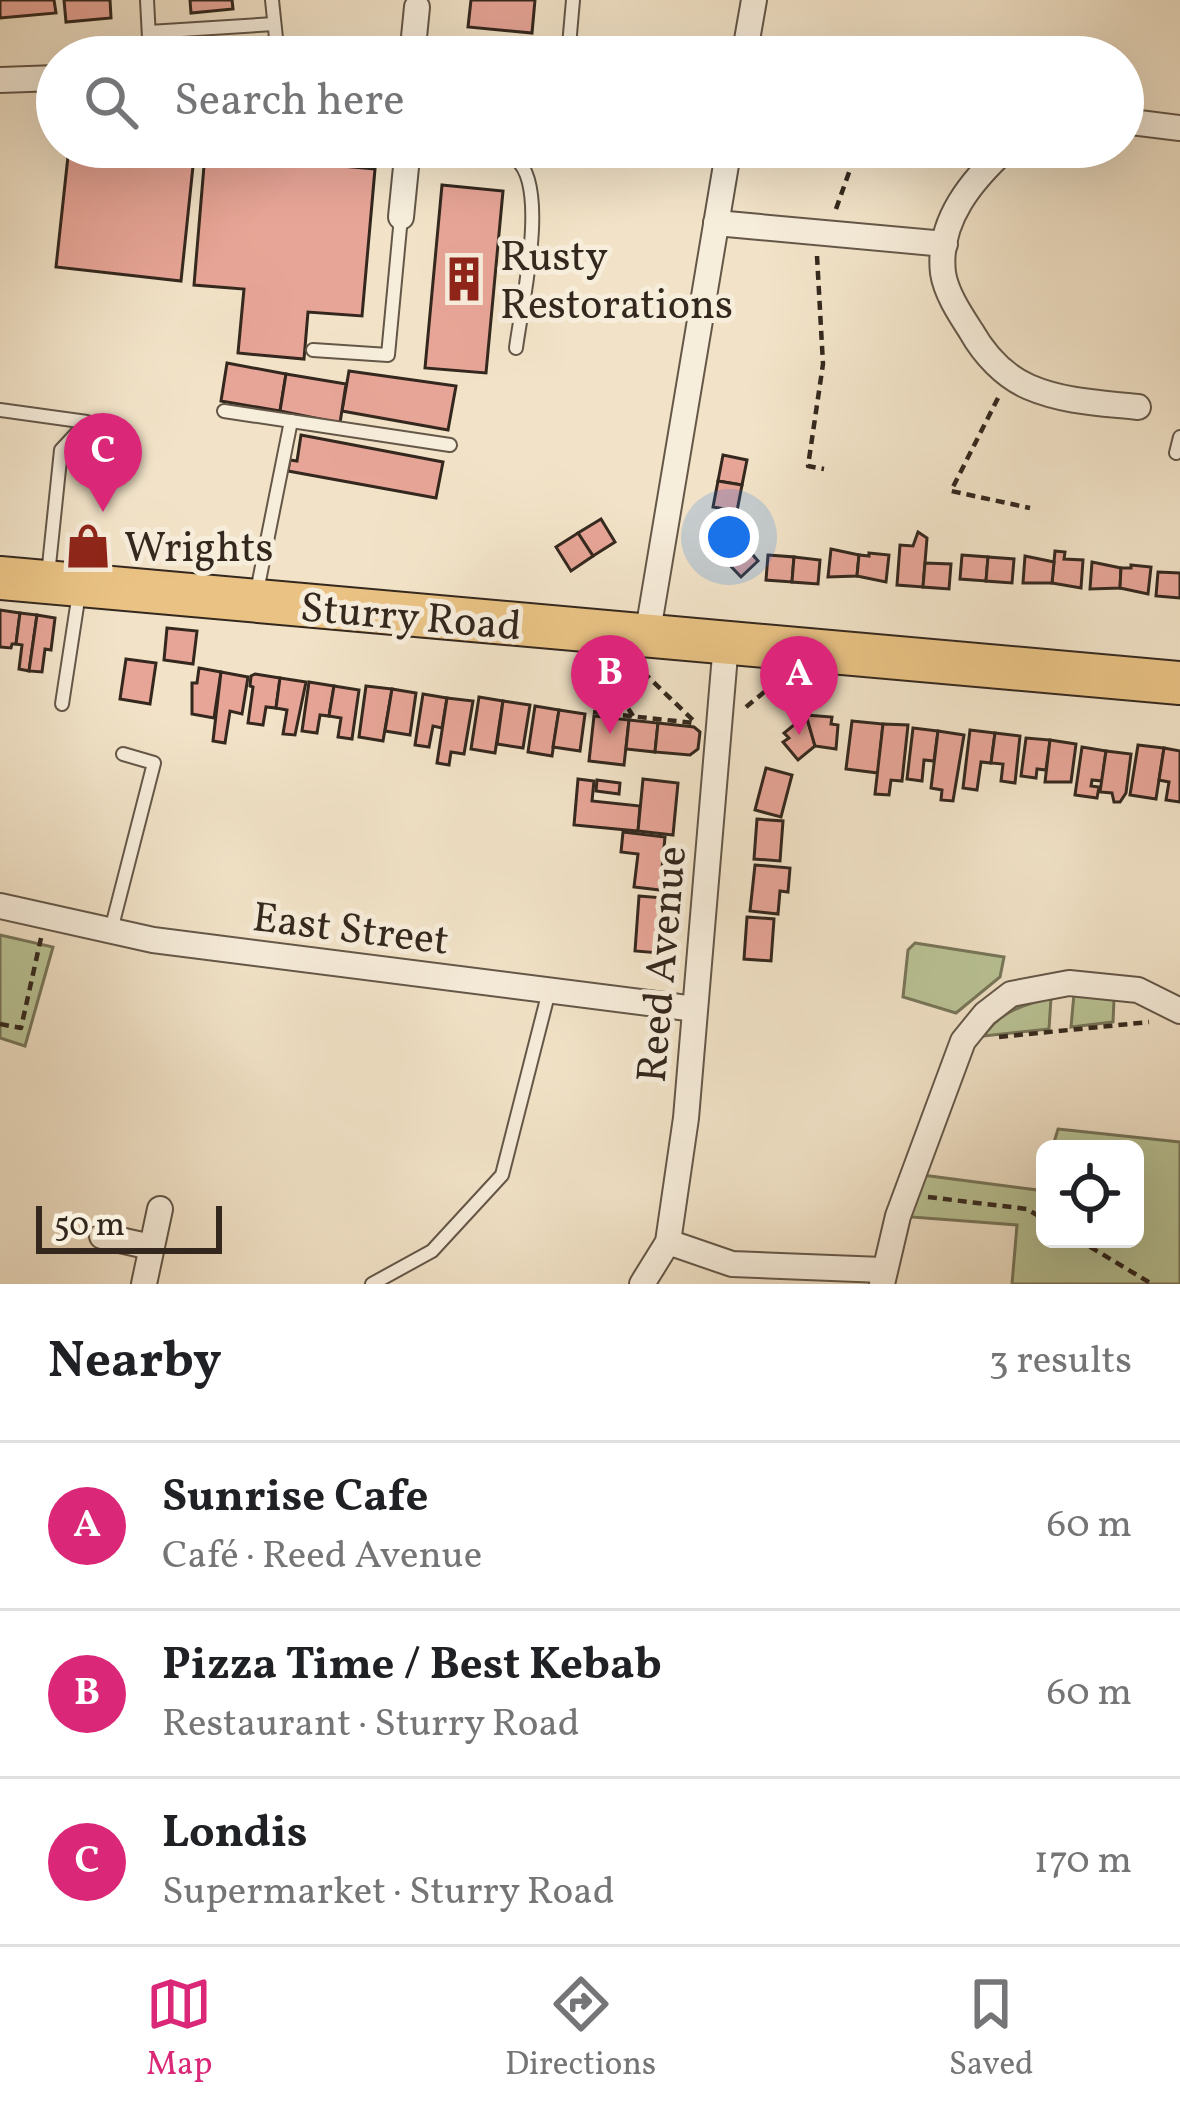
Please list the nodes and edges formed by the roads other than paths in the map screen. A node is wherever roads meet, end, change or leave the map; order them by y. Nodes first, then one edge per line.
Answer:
1 (148, 0) edge
2 (272, 0) edge
3 (572, 0) edge
4 (754, 0) edge
5 (418, 4) edge
6 (274, 24) junction
7 (149, 32) junction
8 (149, 36) edge
9 (275, 36) edge
10 (414, 36) edge
11 (569, 36) edge
12 (748, 36) edge
13 (36, 79) edge
14 (0, 80) edge
15 (1144, 124) edge
16 (1180, 128) edge
17 (406, 168) edge
18 (523, 168) edge
19 (725, 168) edge
20 (985, 168) edge
21 (401, 217) joint
22 (716, 224) junction
23 (946, 244) junction
24 (516, 348) dead end
25 (313, 350) dead end
26 (1138, 407) dead end
27 (0, 410) edge
28 (224, 411) dead end
29 (291, 421) junction
30 (1180, 437) edge
31 (450, 446) dead end
32 (1176, 453) dead end
33 (0, 578) edge
34 (63, 584) junction
35 (255, 601) junction
36 (726, 643) junction
37 (645, 654) junction
38 (1180, 682) edge
39 (62, 704) dead end
40 (123, 754) dead end
41 (0, 906) edge
42 (110, 931) junction
43 (550, 990) junction
44 (695, 1009) junction
45 (1169, 1016) edge
46 (160, 1209) dead end
47 (102, 1235) dead end
48 (668, 1242) junction
49 (151, 1247) junction
50 (882, 1277) edge
51 (144, 1284) edge
52 (372, 1284) edge
53 (642, 1284) edge

1 - 7 lane
2 - 6 lane
3 - 11 lane
4 - 12 street
5 - 10 street
6 - 7 lane
6 - 9 lane
7 - 8 lane
13 - 14 street
15 - 16 street
17 - 21 street
18 - 24 lane
19 - 22 street
20 - 23 street
21 - 25 lane
22 - 23 street
22 - 37 street
23 - 26 street
27 - 34 lane
28 - 29 lane
29 - 31 lane
29 - 35 lane
30 - 32 lane
33 - 34 highway, Sturry Road
34 - 35 highway, Sturry Road
34 - 39 lane
35 - 37 highway, Sturry Road
36 - 37 highway, Sturry Road
36 - 38 highway, Sturry Road
36 - 44 street, Reed Avenue
40 - 42 lane
41 - 42 street, East Street
42 - 43 street, East Street
43 - 44 street, East Street
43 - 52 lane
44 - 48 street, Reed Avenue
45 - 50 street
46 - 49 street
47 - 49 street
48 - 50 street
48 - 53 street, Reed Avenue
49 - 51 street

